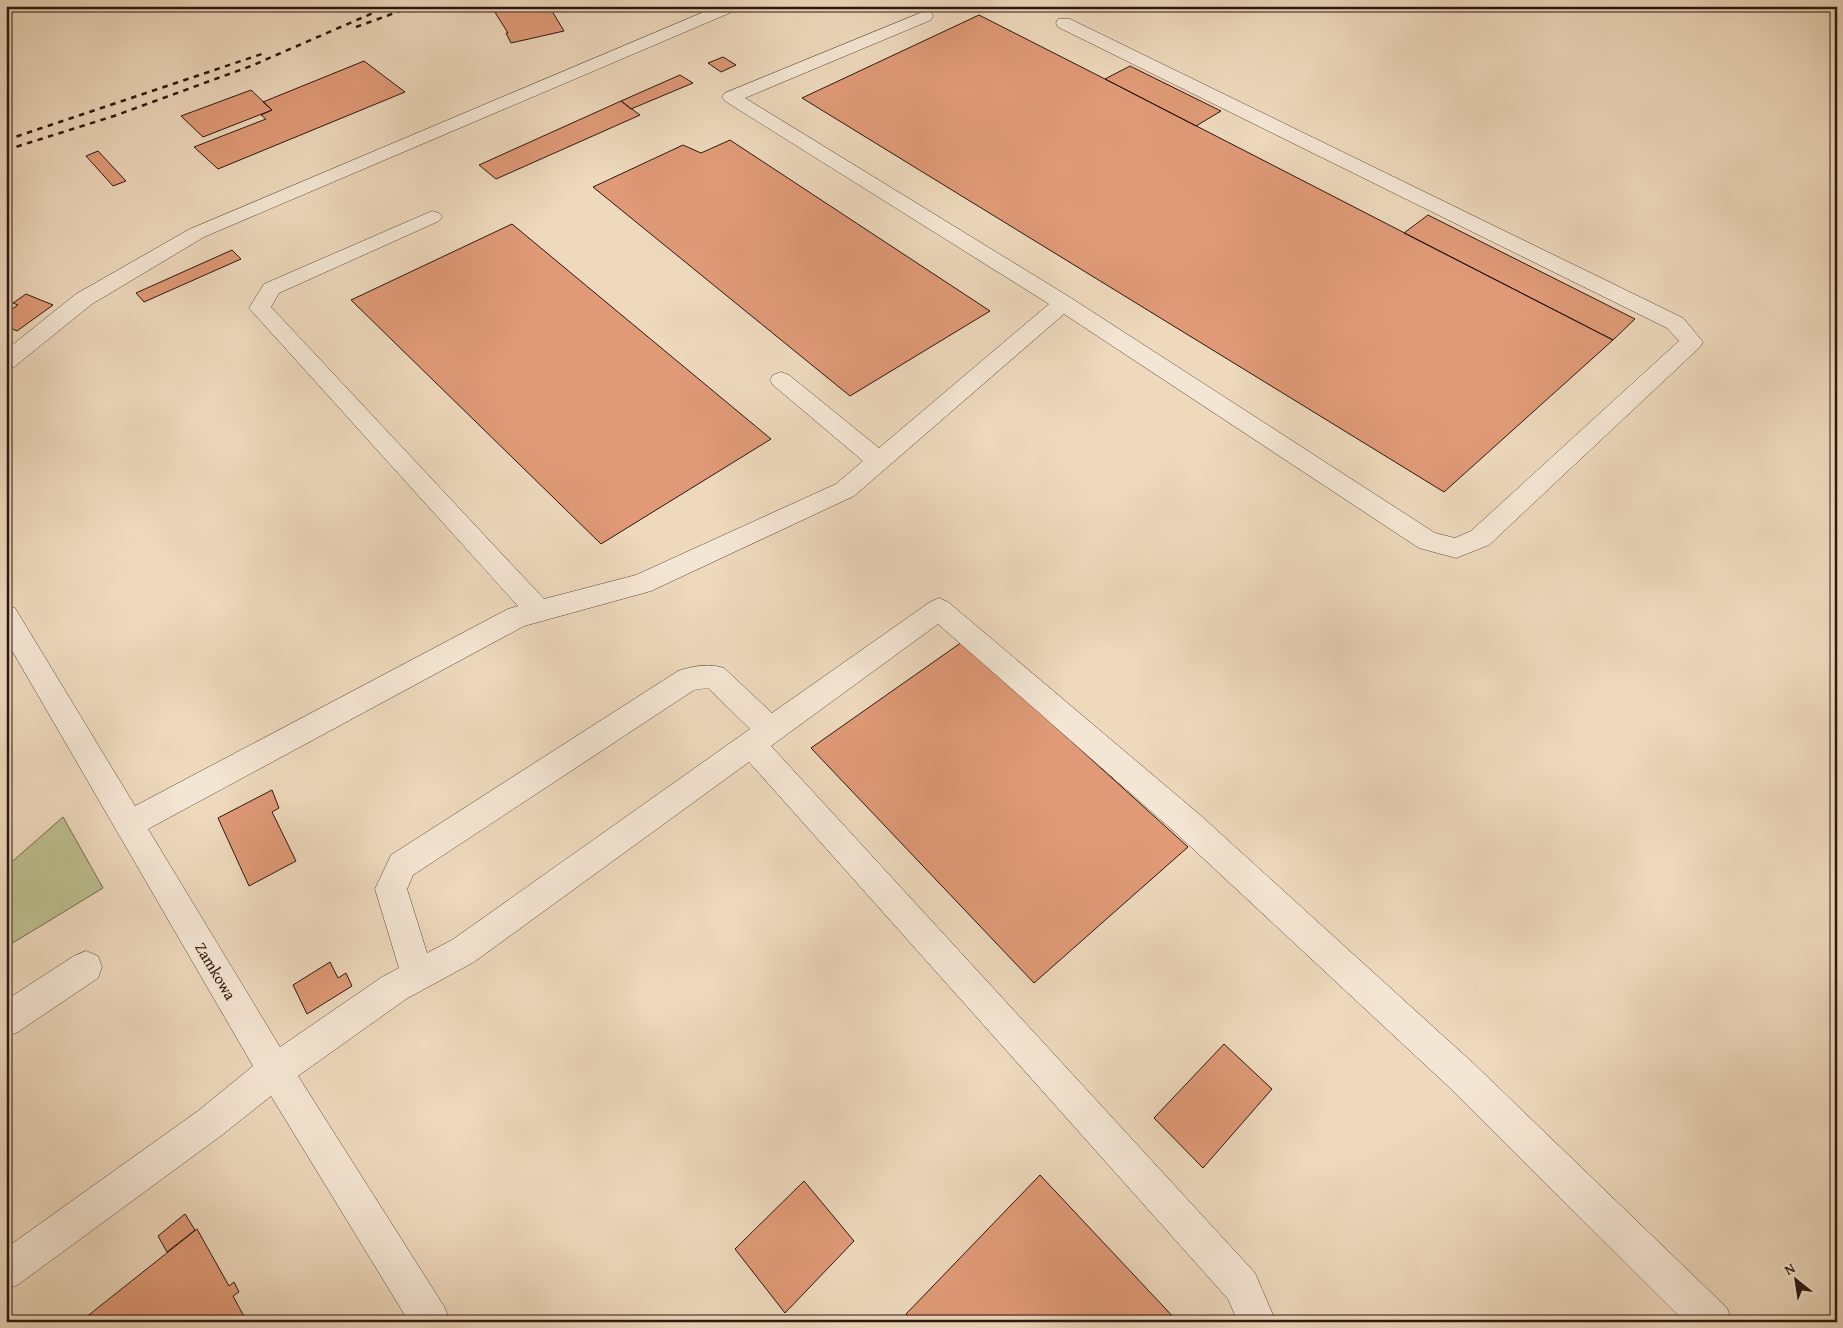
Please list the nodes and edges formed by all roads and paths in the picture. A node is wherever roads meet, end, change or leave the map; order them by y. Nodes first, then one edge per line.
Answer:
1 (733, 6) edge
2 (925, 16) dead end
3 (1064, 23) dead end
4 (432, 217) dead end
5 (1063, 303) junction
6 (6, 362) edge
7 (781, 380) dead end
8 (879, 461) junction
9 (539, 611) junction
10 (6, 616) edge
11 (761, 737) junction
12 (129, 824) junction
13 (86, 967) dead end
14 (418, 975) junction
15 (6, 1020) edge
16 (275, 1071) junction
17 (6, 1271) edge
18 (431, 1322) edge
19 (1257, 1322) edge
20 (1713, 1322) edge

1 - 6 street
2 - 5 street
3 - 5 street
4 - 9 street
5 - 8 street
7 - 8 street
8 - 9 street
9 - 12 street
10 - 12 street, Zamkowa
11 - 14 street
11 - 14 street
11 - 19 street
11 - 20 street
12 - 16 street, Zamkowa
13 - 15 street
14 - 16 street
16 - 17 street
16 - 18 street, Zamkowa

